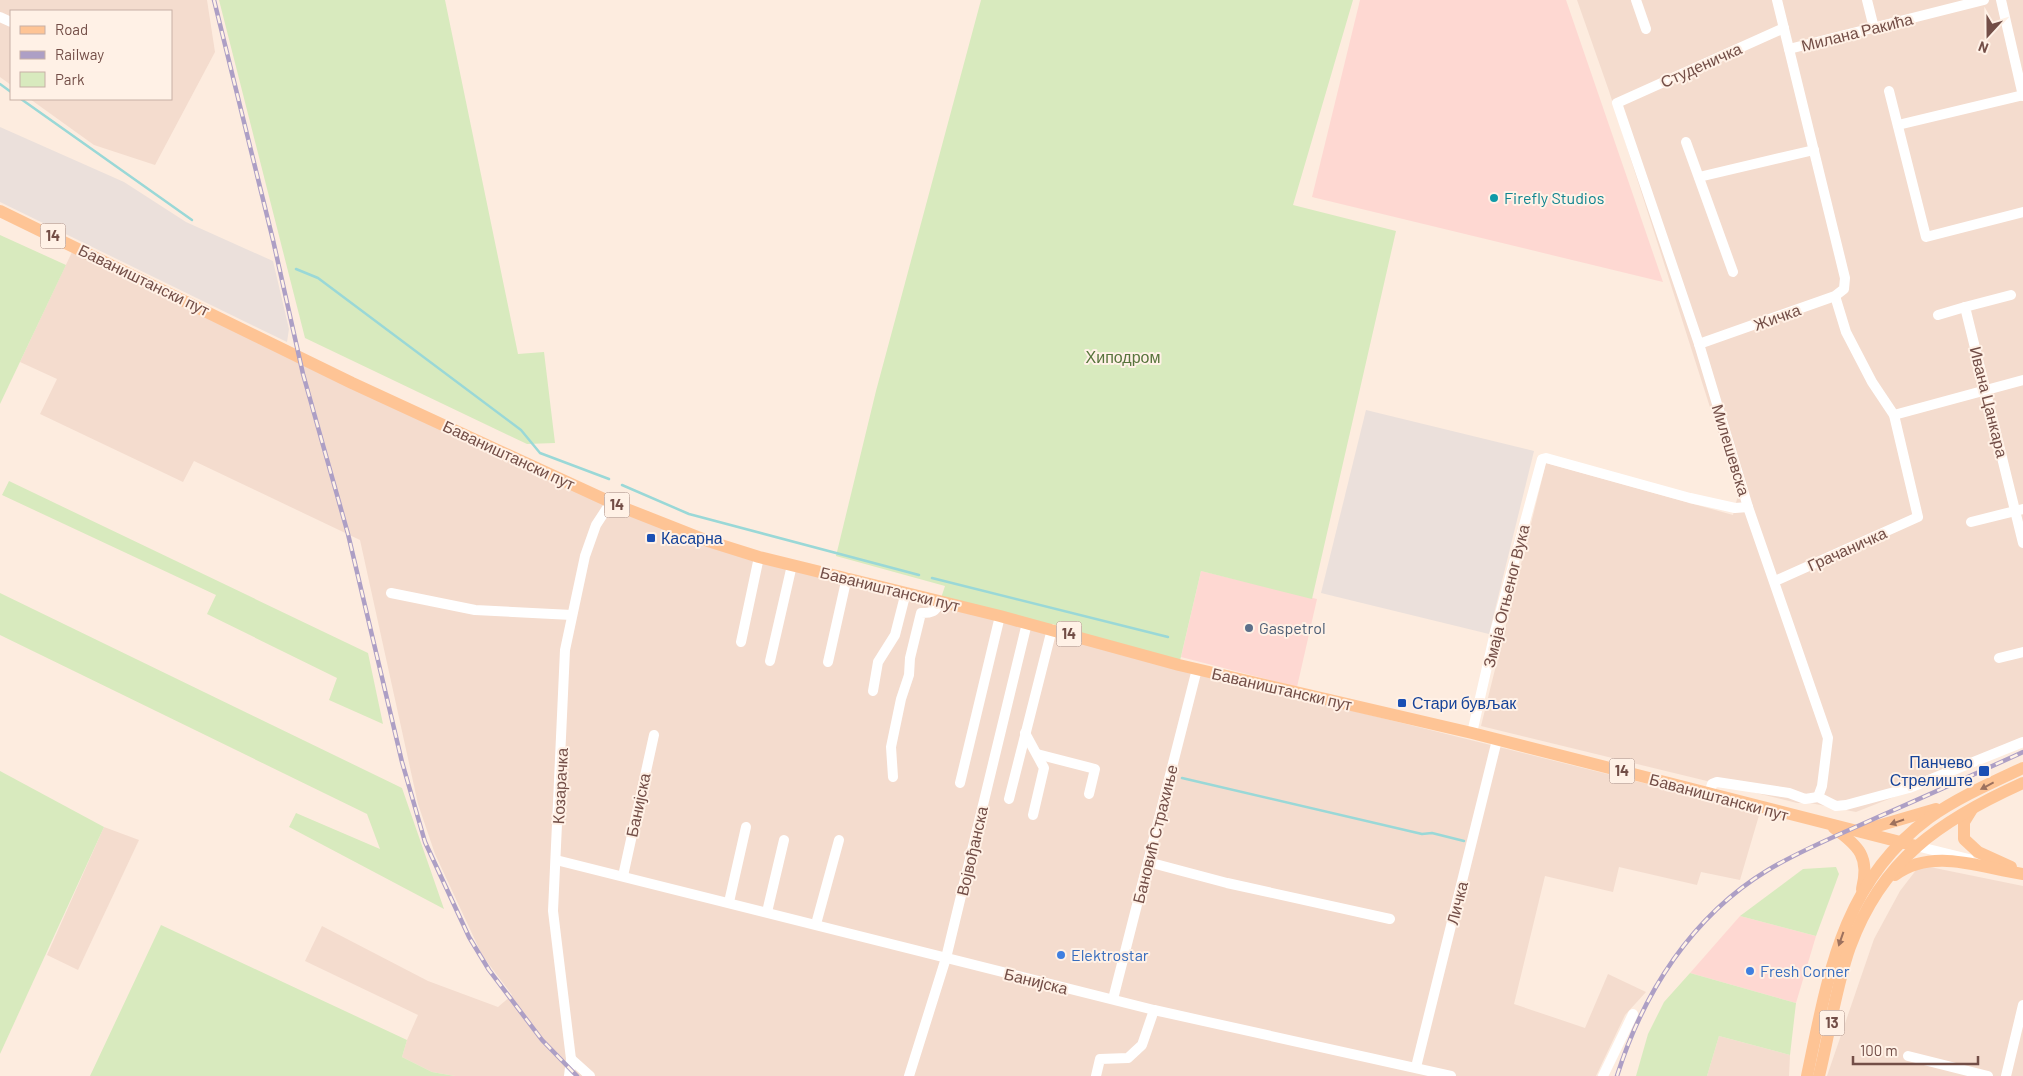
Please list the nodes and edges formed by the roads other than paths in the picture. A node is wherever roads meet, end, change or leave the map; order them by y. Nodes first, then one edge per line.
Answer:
1 (1636, 0) edge
2 (1777, 0) edge
3 (1867, 0) edge
4 (1984, 0) edge
5 (2001, 0) edge
6 (1784, 28) junction
7 (1874, 28) junction
8 (1646, 29) dead end
9 (1789, 49) junction
10 (1890, 91) dead end
11 (2023, 95) edge
12 (1617, 103) joint
13 (1898, 125) junction
14 (1686, 142) dead end
15 (1814, 150) junction
16 (1699, 177) junction
17 (0, 211) edge
18 (2023, 212) edge
19 (1733, 272) dead end
20 (2011, 295) dead end
21 (1835, 296) junction
22 (1965, 308) junction
23 (1938, 315) dead end
24 (1699, 344) junction
25 (2023, 380) edge
26 (1986, 389) junction
27 (1894, 415) junction
28 (610, 502) junction
29 (1748, 507) junction
30 (2019, 510) edge
31 (1971, 522) dead end
32 (2023, 543) edge
33 (759, 557) junction
34 (792, 565) junction
35 (846, 577) junction
36 (1775, 581) junction
37 (906, 592) junction
38 (391, 593) dead end
39 (940, 601) junction
40 (572, 615) junction
41 (1000, 616) junction
42 (1026, 623) junction
43 (1052, 629) junction
44 (741, 642) dead end
45 (2023, 652) edge
46 (1999, 658) dead end
47 (770, 661) dead end
48 (828, 662) dead end
49 (1197, 669) junction
50 (872, 692) dead end
51 (1025, 733) junction
52 (1472, 733) junction
53 (654, 735) dead end
54 (1496, 740) junction
55 (2023, 742) edge
56 (1037, 754) junction
57 (2023, 768) edge
58 (893, 777) dead end
59 (960, 783) dead end
60 (2023, 783) edge
61 (1089, 794) dead end
62 (1708, 794) junction
63 (1818, 797) junction
64 (1009, 799) dead end
65 (1952, 804) junction
66 (1973, 807) junction
67 (1033, 815) dead end
68 (1830, 825) junction
69 (746, 827) dead end
70 (1857, 831) junction
71 (784, 840) dead end
72 (839, 840) dead end
73 (1901, 842) junction
74 (1916, 846) junction
75 (556, 860) junction
76 (1148, 862) junction
77 (2022, 872) edge
78 (623, 876) junction
79 (1860, 894) junction
80 (1876, 894) junction
81 (729, 902) junction
82 (767, 912) junction
83 (1390, 919) dead end
84 (816, 924) junction
85 (946, 958) junction
86 (1113, 999) junction
87 (2023, 1006) edge
88 (1154, 1010) junction
89 (1633, 1014) dead end
90 (1908, 1056) dead end
91 (571, 1059) junction
92 (1416, 1067) junction
93 (569, 1076) edge
94 (590, 1076) edge
95 (909, 1076) edge
96 (1096, 1076) edge
97 (1452, 1076) edge
98 (1603, 1076) edge
99 (1807, 1076) edge
100 (1819, 1076) edge
101 (1988, 1076) edge
102 (2006, 1076) edge

1 - 8 street
2 - 6 street
3 - 7 street
4 - 7 street, Милана Ракића
5 - 11 street
6 - 9 street
6 - 12 street, Студеничка
7 - 9 street, Милана Ракића
9 - 15 street
10 - 13 street
11 - 13 street
12 - 24 street, Милешевска
13 - 18 street
14 - 16 street
15 - 16 street
15 - 21 street
16 - 19 street
17 - 28 main road, Баваништански пут / 14
20 - 22 street
21 - 24 street, Жичка
21 - 27 street
22 - 23 street
22 - 26 street, Ивана Цанкара
24 - 29 street, Милешевска
25 - 26 street
26 - 27 street
26 - 30 street, Ивана Цанкара
27 - 36 street, Грачаничка
28 - 33 main road, Баваништански пут / 14
28 - 40 street, Козарачка
29 - 36 street, Милешевска
29 - 52 street, Змаја Огњеног Вука
30 - 31 street
30 - 32 street, Ивана Цанкара
33 - 34 main road, Баваништански пут / 14
33 - 44 street
34 - 35 main road, Баваништански пут / 14
34 - 47 street
35 - 37 main road, Баваништански пут / 14
35 - 48 street
36 - 63 street, Милешевска
37 - 39 main road, Баваништански пут / 14
37 - 50 street
38 - 40 street
39 - 41 main road, Баваништански пут / 14
39 - 58 street
40 - 75 street, Козарачка
41 - 42 main road, Баваништански пут / 14
41 - 59 street
42 - 43 main road, Баваништански пут / 14
42 - 85 street, Војвођанска
43 - 49 main road, Баваништански пут / 14
43 - 51 street
45 - 46 street
49 - 52 main road, Баваништански пут / 14
49 - 76 street, Бановић Страхиње
51 - 56 street
51 - 64 street
52 - 54 main road, Баваништански пут / 14
53 - 78 street, Банијска
54 - 62 main road, Баваништански пут / 14
54 - 92 street, Личка
55 - 63 street
56 - 61 street
56 - 67 street
57 -> 65 main road, 13
60 - 66 main road, 13
62 - 63 street
62 - 68 main road, Баваништански пут / 14
65 -> 70 main road
65 - 73 main road, 13
66 - 74 main road, 13
66 - 77 main road
68 - 70 main road, 14
68 - 79 main road
69 - 81 street
70 - 73 main road, 14
71 - 82 street
72 - 84 street
73 - 74 main road, 14
73 - 79 main road, 13
74 - 77 street
74 - 80 main road, 13
75 - 78 street, Банијска
75 - 91 street, Козарачка
76 - 83 street
76 - 86 street, Бановић Страхиње
77 - 80 main road
78 - 81 street, Банијска
79 -> 99 main road, 13
80 - 100 main road, 13
81 - 82 street, Банијска
82 - 84 street, Банијска
84 - 85 street, Банијска
85 - 86 street, Банијска
85 - 95 street, Војвођанска
86 - 88 street, Банијска
87 - 102 street
88 - 92 street, Банијска
88 - 96 street
89 - 98 street
90 - 101 street
91 - 93 street, Козарачка
91 - 94 street
92 - 97 street, Банијска

